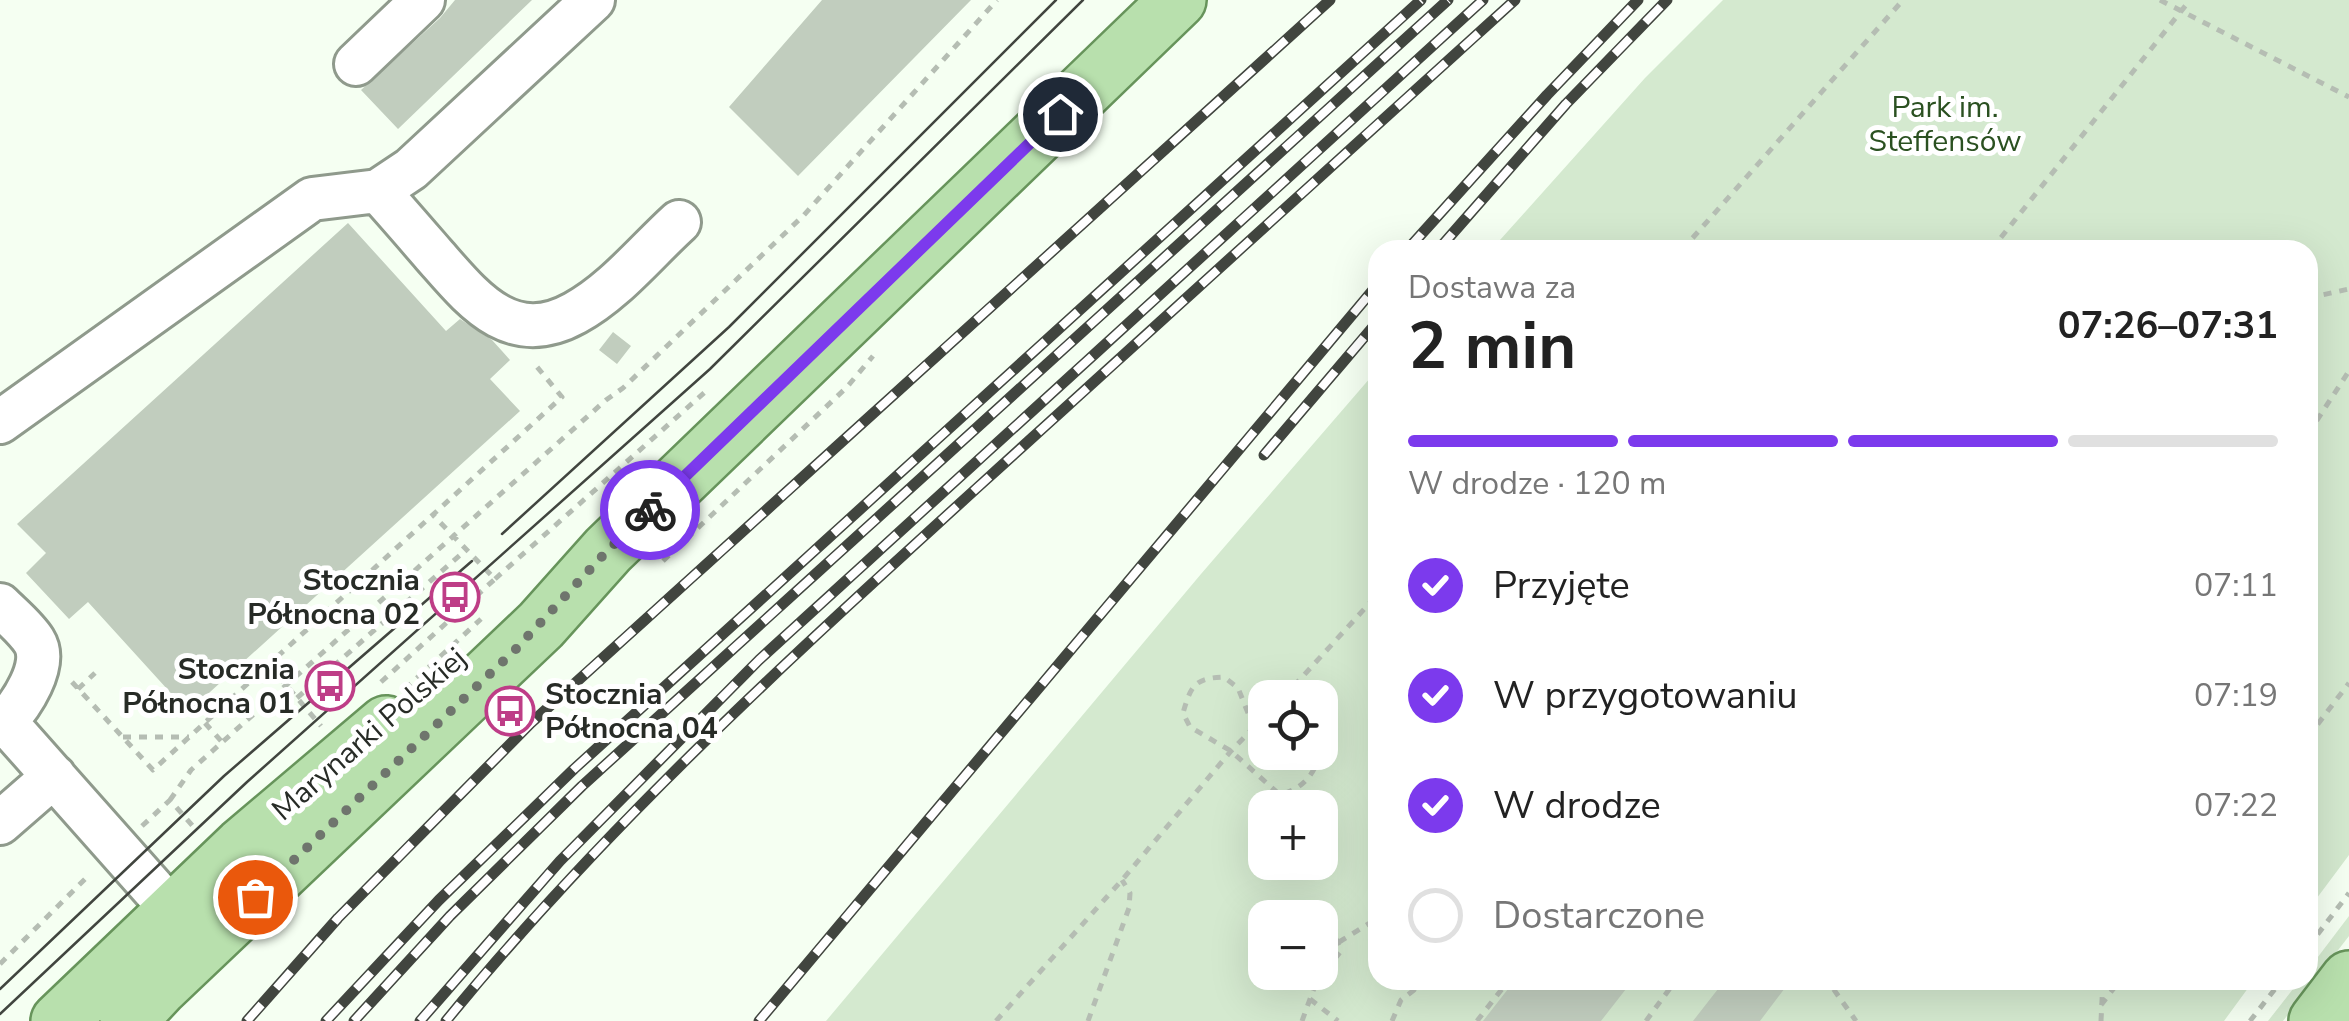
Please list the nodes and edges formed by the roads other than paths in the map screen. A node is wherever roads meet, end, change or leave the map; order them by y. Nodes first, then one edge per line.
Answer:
1 (423, 0) edge
2 (593, 0) edge
3 (1178, 0) edge
4 (356, 64) dead end
5 (378, 191) junction
6 (679, 222) dead end
7 (0, 422) edge
8 (0, 605) edge
9 (3, 719) edge
10 (54, 776) junction
11 (0, 823) edge
12 (188, 928) junction
13 (2349, 979) edge
14 (59, 1021) edge
15 (128, 1021) edge
16 (2317, 1021) edge

1 - 4 lane
2 - 5 lane
3 - 12 main road, Marynarki Polskiej
5 - 6 lane
5 - 7 lane
8 - 9 lane
9 - 10 lane
10 - 11 lane
10 - 12 lane
12 - 14 main road, Marynarki Polskiej
12 - 15 main road, Marynarki Polskiej
13 - 16 main road

